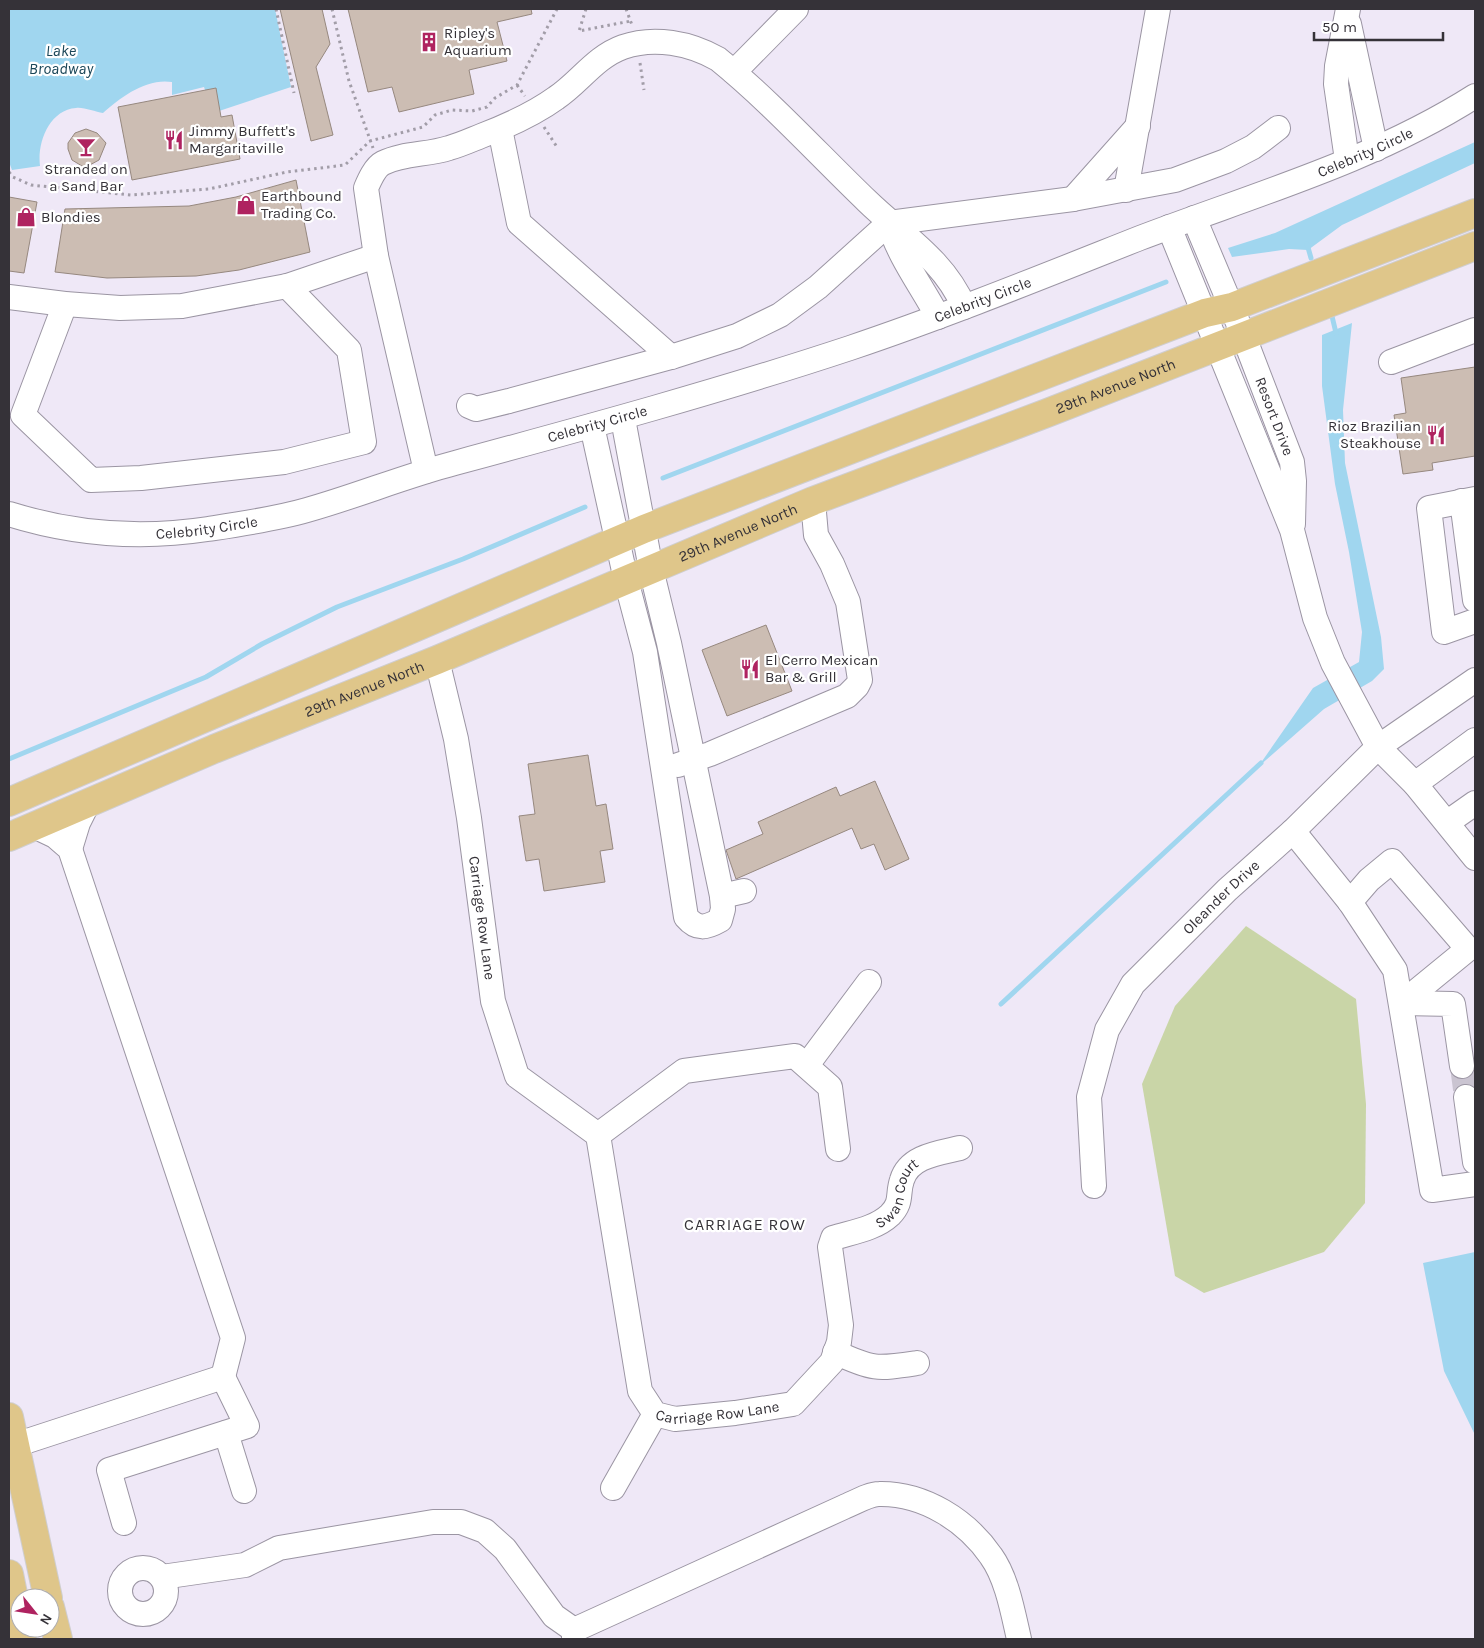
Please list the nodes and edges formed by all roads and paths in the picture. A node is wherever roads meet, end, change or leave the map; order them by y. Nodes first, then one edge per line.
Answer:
1 (276, 9) edge
2 (332, 9) edge
3 (557, 9) edge
4 (586, 9) edge
5 (796, 9) edge
6 (1158, 9) edge
7 (1348, 12) edge
8 (631, 21) dead end
9 (734, 72) junction
10 (294, 93) dead end
11 (1475, 96) edge
12 (1139, 124) junction
13 (1278, 128) dead end
14 (500, 129) junction
15 (370, 141) junction
16 (1376, 149) junction
17 (1348, 160) junction
18 (381, 164) junction
19 (9, 172) edge
20 (1126, 190) junction
21 (1073, 199) junction
22 (1475, 213) edge
23 (1194, 218) junction
24 (889, 223) junction
25 (1169, 227) junction
26 (1475, 246) edge
27 (376, 256) junction
28 (287, 286) junction
29 (10, 301) edge
30 (65, 304) junction
31 (964, 307) junction
32 (1232, 307) junction
33 (1204, 313) junction
34 (938, 317) junction
35 (1475, 330) edge
36 (1244, 337) junction
37 (1219, 346) junction
38 (671, 357) junction
39 (1391, 362) dead end
40 (469, 406) dead end
41 (623, 418) junction
42 (592, 426) junction
43 (426, 471) junction
44 (1468, 500) edge
45 (813, 501) junction
46 (9, 514) edge
47 (644, 528) junction
48 (1292, 530) junction
49 (617, 540) junction
50 (651, 569) junction
51 (626, 580) junction
52 (1475, 600) edge
53 (1475, 621) edge
54 (669, 643) junction
55 (644, 652) junction
56 (437, 660) junction
57 (1475, 680) edge
58 (1475, 740) edge
59 (1378, 747) junction
60 (693, 761) junction
61 (664, 769) junction
62 (1415, 784) junction
63 (9, 802) edge
64 (88, 803) junction
65 (1475, 803) edge
66 (703, 804) junction
67 (672, 814) junction
68 (1448, 822) junction
69 (34, 826) junction
70 (1293, 831) junction
71 (9, 837) edge
72 (70, 849) junction
73 (1475, 858) edge
74 (1350, 902) junction
75 (870, 982) dead end
76 (1402, 1002) junction
77 (807, 1065) junction
78 (1462, 1066) tunnel mouth
79 (1466, 1097) tunnel mouth
80 (598, 1135) junction
81 (960, 1148) dead end
82 (838, 1149) dead end
83 (1475, 1162) edge
84 (1475, 1184) edge
85 (1094, 1186) dead end
86 (833, 1238) joint
87 (836, 1352) junction
88 (917, 1363) dead end
89 (223, 1377) junction
90 (655, 1414) junction
91 (9, 1417) edge
92 (226, 1433) junction
93 (12, 1446) edge
94 (613, 1488) dead end
95 (244, 1491) dead end
96 (124, 1523) dead end
97 (9, 1574) edge
98 (162, 1577) dead end
99 (46, 1588) edge
100 (574, 1634) edge
101 (22, 1639) edge
102 (1018, 1639) edge

1 - 10 path
2 - 15 path
3 - 15 path
4 - 8 path
5 - 9 street
6 - 12 street
7 - 16 street
7 - 17 street
9 - 14 street
9 - 24 street
11 - 16 street, Celebrity Circle
12 - 20 street
12 - 21 street
13 - 20 street
14 - 18 street
14 - 38 street
15 - 18 path
15 - 19 path
16 - 17 street, Celebrity Circle
17 - 23 street, Celebrity Circle
18 - 27 street
20 - 21 street
21 - 24 street
22 - 32 main road
23 - 25 street, Celebrity Circle
23 - 32 street
24 - 31 street
24 - 34 street
24 - 38 street
25 - 31 street, Celebrity Circle
25 - 33 street
26 - 36 main road, 29th Avenue North
27 - 28 street
27 - 43 street
28 - 30 street
28 - 30 street
29 - 30 street
31 - 34 street, Celebrity Circle
32 - 33 main road
32 - 36 street, Resort Drive
33 - 37 street, Resort Drive
33 - 47 main road
34 - 41 street, Celebrity Circle
35 - 39 street
36 - 37 main road, 29th Avenue North
36 - 48 street, Resort Drive
37 - 45 main road, 29th Avenue North
37 - 48 street, Resort Drive
38 - 40 street
41 - 42 street, Celebrity Circle
41 - 47 street
42 - 43 street, Celebrity Circle
42 - 49 street
43 - 46 street, Celebrity Circle
44 - 52 street
44 - 53 street
45 - 50 main road, 29th Avenue North
45 - 60 street
47 - 49 main road
47 - 50 street
48 - 59 street, Resort Drive
49 - 51 street
49 - 63 main road
50 - 51 main road, 29th Avenue North
50 - 54 street
51 - 55 street
51 - 56 main road, 29th Avenue North
54 - 55 street
54 - 60 street
55 - 61 street
56 - 64 main road, 29th Avenue North
56 - 80 street, Carriage Row Lane
57 - 59 street, Oleander Drive
58 - 62 street
59 - 62 street, Resort Drive
59 - 70 street, Oleander Drive
60 - 61 street
60 - 66 street
61 - 67 street
62 - 68 street, Resort Drive
64 - 69 main road, 29th Avenue North
64 - 72 street
65 - 68 street
66 - 67 street
66 - 67 street
68 - 73 street, Resort Drive
69 - 71 main road, 29th Avenue North
69 - 72 street
70 - 74 street
70 - 85 street, Oleander Drive
72 - 89 street
74 - 76 street
74 - 76 street
75 - 77 street
76 - 78 street
76 - 84 street
77 - 80 street
77 - 82 street
79 - 83 street
80 - 90 street, Carriage Row Lane
81 - 86 street, Swan Court
86 - 87 street, Carriage Row Lane
87 - 88 street
87 - 90 street, Carriage Row Lane
89 - 92 street
89 - 93 street
90 - 94 street
91 - 93 main road
92 - 95 street
92 - 96 street
93 - 99 main road
97 - 101 main road
98 - 100 street
100 - 102 street

